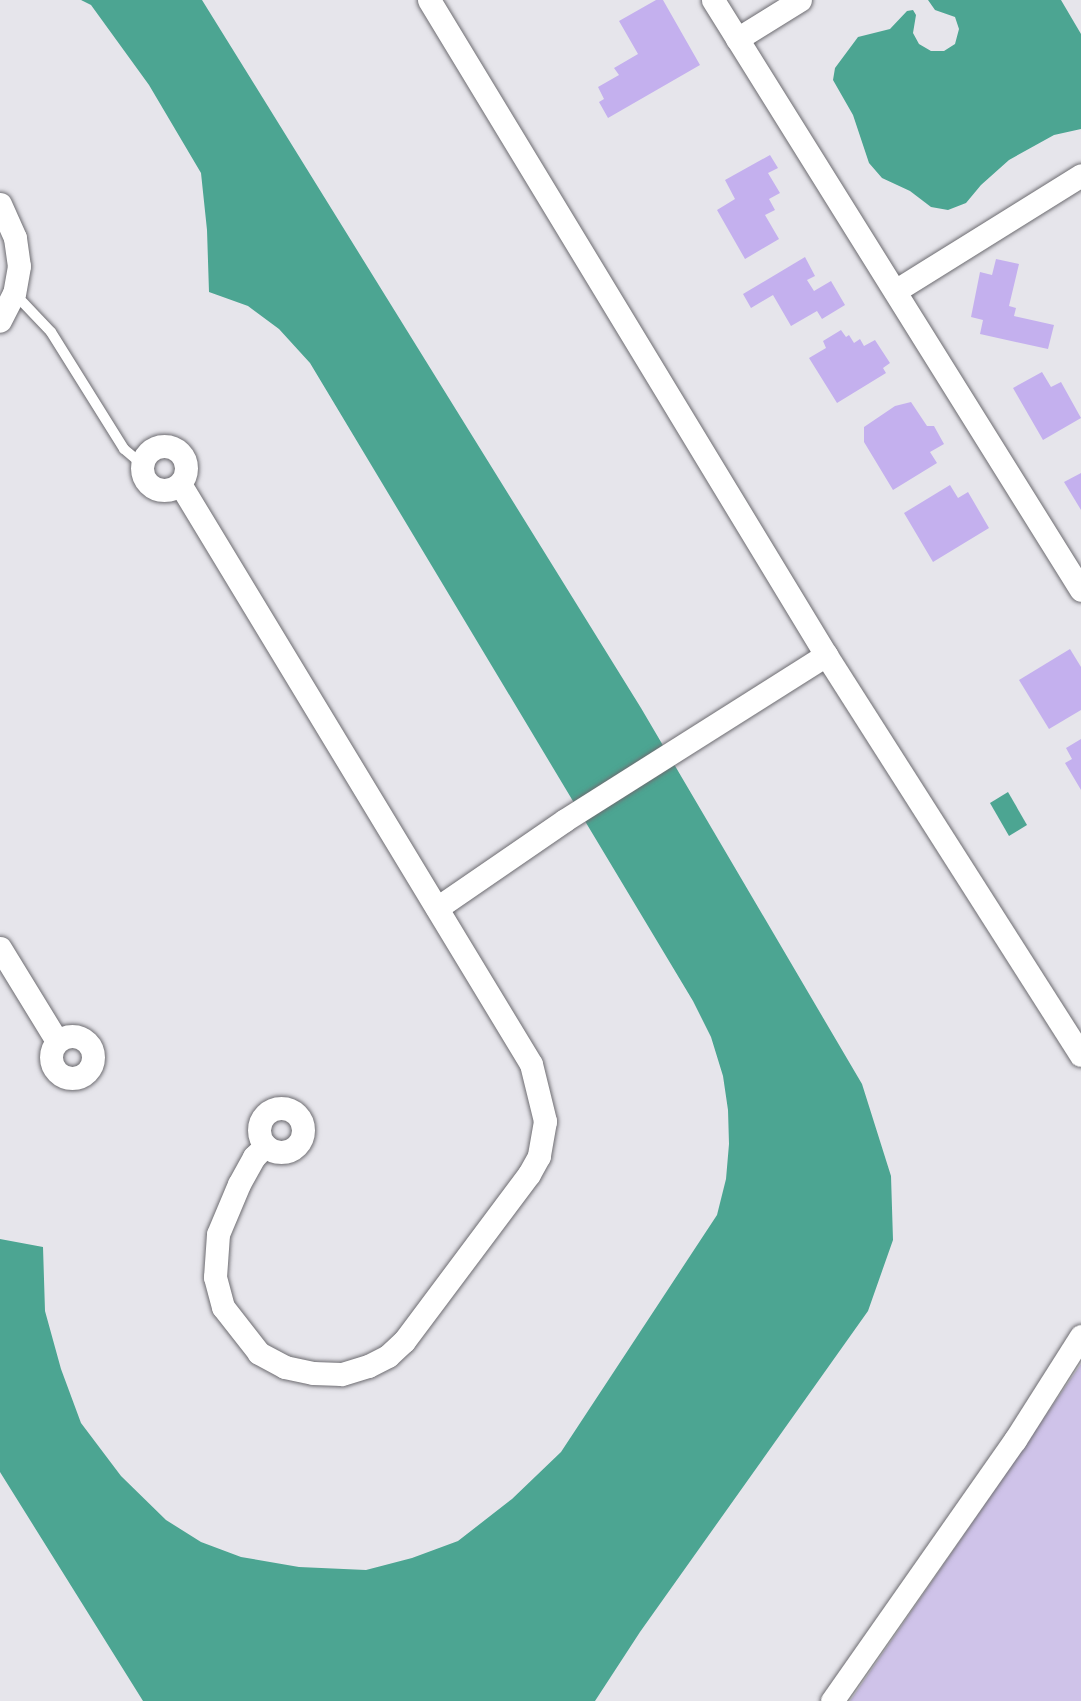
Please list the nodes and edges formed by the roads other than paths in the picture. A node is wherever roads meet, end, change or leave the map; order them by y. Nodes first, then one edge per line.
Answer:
1 (429, 0) edge
2 (713, 0) edge
3 (800, 0) edge
4 (737, 39) junction
5 (1081, 175) edge
6 (0, 204) edge
7 (895, 291) junction
8 (14, 293) junction
9 (0, 321) edge
10 (143, 465) junction
11 (180, 484) junction
12 (1081, 590) edge
13 (827, 655) junction
14 (437, 908) junction
15 (0, 948) edge
16 (57, 1041) dead end
17 (1081, 1055) edge
18 (265, 1146) dead end
19 (1081, 1336) edge
20 (832, 1701) edge

1 - 13 street
2 - 4 street
3 - 4 street
4 - 7 street
5 - 7 street
6 - 8 street
7 - 12 street
8 - 9 street
8 - 10 lane
10 - 11 street
10 - 11 street
11 - 14 street
13 - 14 street
13 - 17 street
14 - 18 street
15 - 16 street
19 - 20 street

